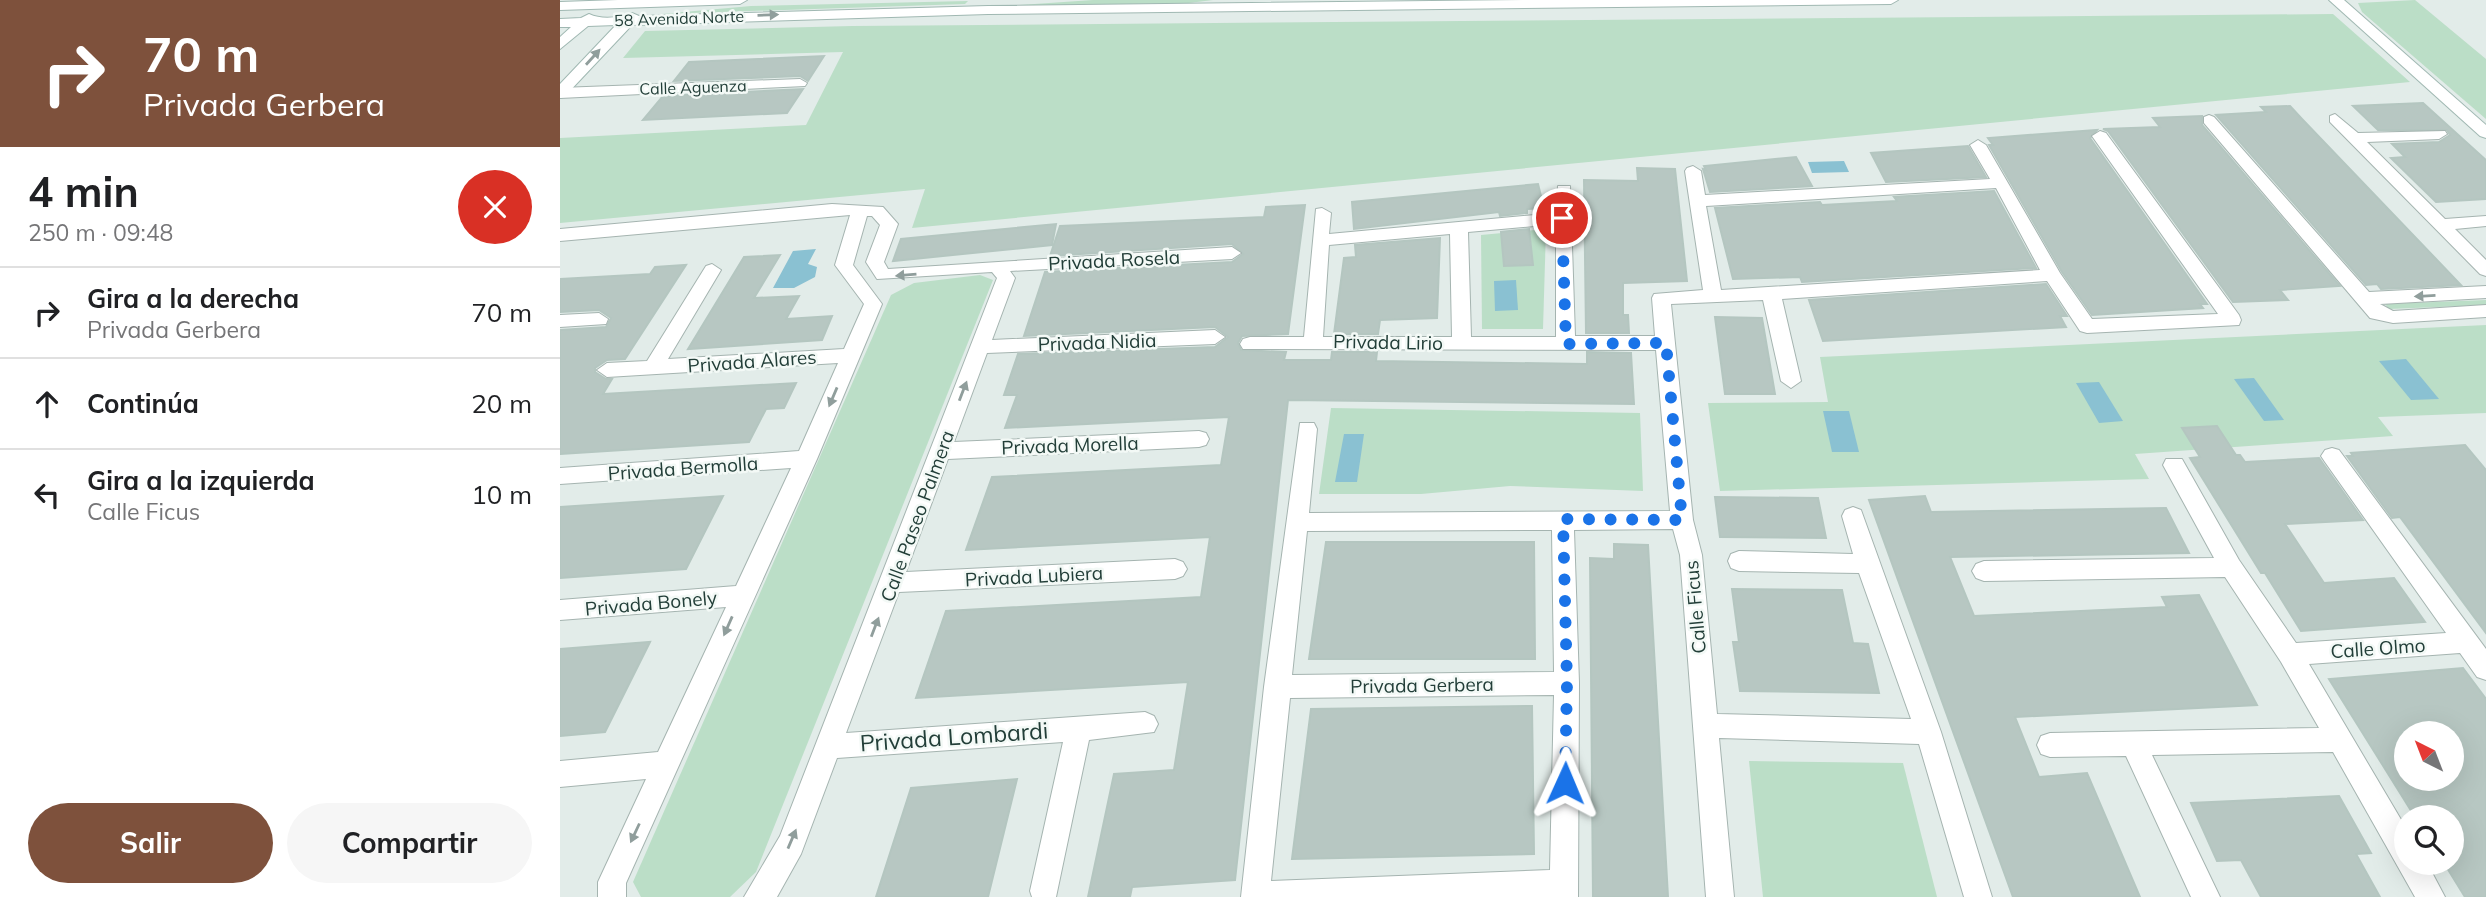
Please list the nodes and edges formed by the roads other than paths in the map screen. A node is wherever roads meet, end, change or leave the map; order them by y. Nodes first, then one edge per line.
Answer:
1 (740, 0) edge
2 (1891, 0) edge
3 (2336, 0) edge
4 (655, 1) edge
5 (1665, 1) edge
6 (610, 2) edge
7 (1339, 3) edge
8 (991, 5) edge
9 (560, 6) edge
10 (626, 20) junction
11 (583, 22) junction
12 (560, 23) edge
13 (560, 45) edge
14 (800, 83) dead end
15 (560, 93) edge
16 (2209, 120) dead end
17 (2335, 120) dead end
18 (2486, 133) edge
19 (2439, 134) dead end
20 (2100, 136) dead end
21 (2353, 138) junction
22 (1978, 145) dead end
23 (1693, 171) dead end
24 (2001, 183) junction
25 (1564, 190) dead end
26 (1697, 201) junction
27 (860, 211) junction
28 (1322, 214) dead end
29 (1562, 218) junction
30 (2486, 221) edge
31 (2440, 225) junction
32 (1458, 228) junction
33 (560, 235) edge
34 (1322, 240) junction
35 (1232, 253) dead end
36 (997, 266) junction
37 (712, 270) dead end
38 (2486, 270) edge
39 (2052, 275) junction
40 (2486, 292) edge
41 (1771, 294) junction
42 (1713, 297) junction
43 (2364, 299) junction
44 (2486, 311) edge
45 (599, 319) dead end
46 (560, 321) edge
47 (1215, 337) dead end
48 (1313, 342) junction
49 (1462, 343) junction
50 (1666, 343) junction
51 (1250, 344) dead end
52 (1566, 344) junction
53 (980, 347) junction
54 (852, 355) junction
55 (653, 367) junction
56 (607, 370) dead end
57 (1791, 381) dead end
58 (1307, 429) dead end
59 (1199, 439) dead end
60 (940, 451) junction
61 (2332, 456) dead end
62 (806, 459) junction
63 (2174, 465) dead end
64 (560, 476) edge
65 (1853, 516) dead end
66 (1563, 519) junction
67 (1682, 520) junction
68 (1297, 522) junction
69 (1739, 561) dead end
70 (1867, 564) junction
71 (2231, 567) junction
72 (1175, 569) dead end
73 (1984, 571) dead end
74 (893, 582) junction
75 (742, 596) junction
76 (560, 610) edge
77 (2466, 642) junction
78 (2290, 654) junction
79 (2486, 669) edge
80 (1567, 683) junction
81 (1276, 687) junction
82 (1145, 724) dead end
83 (1705, 726) junction
84 (1079, 728) junction
85 (1927, 732) junction
86 (2340, 740) junction
87 (2050, 745) dead end
88 (2134, 745) junction
89 (829, 746) junction
90 (667, 764) junction
91 (560, 774) edge
92 (2394, 833) edge
93 (2419, 875) edge
94 (1044, 891) dead end
95 (1563, 891) edge
96 (612, 897) edge
97 (758, 897) edge
98 (1720, 897) edge
99 (1978, 897) edge
100 (2206, 897) edge
101 (2431, 897) edge

1 - 4 street, 58 Avenida Norte
2 - 5 street, 58 Avenida Norte
3 - 18 street
4 - 6 street, 58 Avenida Norte
4 - 10 street
5 - 7 street, 58 Avenida Norte
6 - 9 street, 58 Avenida Norte
6 - 11 street
7 - 8 street, 58 Avenida Norte
10 -> 8 street, 58 Avenida Norte
10 - 11 street, 58 Avenida Norte
15 -> 10 street
11 - 12 street, 58 Avenida Norte
11 - 13 street
14 - 15 street, Calle Aguenza
16 - 43 street
17 - 21 street
19 - 21 street
20 - 39 street
21 - 31 street
22 - 24 street
23 - 26 street
24 - 26 street
24 - 39 street
25 - 29 street
26 - 42 street
27 - 33 street
36 -> 27 street
27 - 54 street
28 - 34 street, Privada Lirio
29 - 32 street
29 - 52 street
30 - 31 street
31 - 38 street
32 - 34 street
32 - 49 street, Privada Lirio
34 - 48 street, Privada Lirio
35 - 36 street, Privada Rosela
36 - 53 street, Calle Paseo Palmera
37 - 55 street, Privada Alares
39 - 41 street
40 -> 43 street
41 - 42 street
41 - 57 street
42 - 50 street, Calle Ficus
43 - 44 street
45 - 46 street
47 - 53 street, Privada Nidia
48 - 49 street, Privada Lirio
48 - 51 street, Privada Lirio
49 - 52 street, Privada Lirio
50 - 52 street, Privada Lirio
50 - 67 street, Calle Ficus
60 -> 53 street, Calle Paseo Palmera
54 - 55 street, Privada Alares
54 -> 62 street
55 - 56 street, Privada Alares
58 - 68 street
59 - 60 street, Privada Morella
60 - 74 street, Calle Paseo Palmera
61 - 77 street
62 - 64 street, Privada Bermolla
62 - 75 street
63 - 71 street
65 - 70 street
66 - 67 street
66 - 68 street
66 - 80 street
67 - 83 street, Calle Ficus
68 - 81 street
69 - 70 street
70 - 85 street
71 - 73 street
71 - 78 street
72 - 74 street, Privada Lubiera
89 -> 74 street, Calle Paseo Palmera
75 - 76 street, Privada Bonely
75 -> 90 street
77 - 78 street, Calle Olmo
77 - 79 street
78 - 86 street
80 - 81 street, Privada Gerbera
80 - 95 street
81 - 95 street
82 - 84 street, Privada Lombardi
83 - 85 street
83 - 98 street, Calle Ficus
84 - 89 street, Privada Lombardi
84 - 94 street, Privada Lombardi
85 - 99 street
86 - 88 street
86 - 92 street
87 - 88 street
88 - 100 street
97 -> 89 street, Calle Paseo Palmera
90 - 91 street
90 -> 96 street
93 - 101 street

